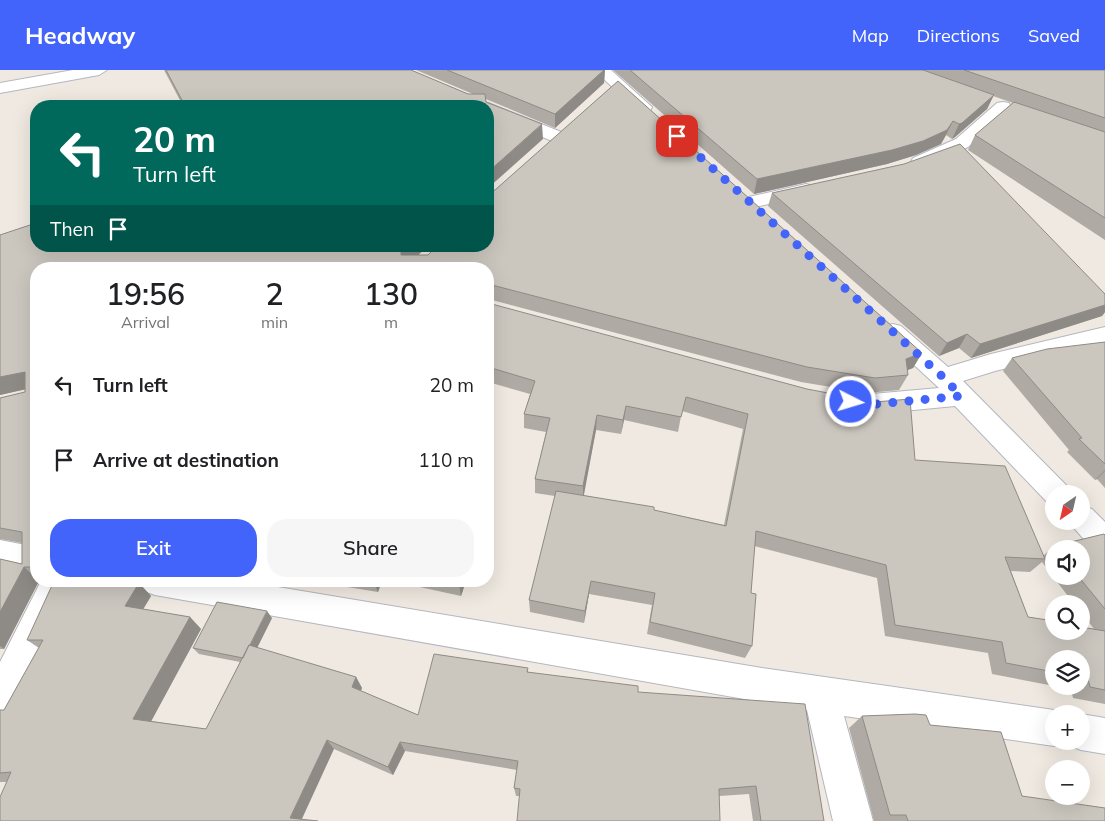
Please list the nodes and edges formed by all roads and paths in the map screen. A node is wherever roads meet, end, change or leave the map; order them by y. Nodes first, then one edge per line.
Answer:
1 (99, 70) edge
2 (608, 82) edge
3 (0, 88) edge
4 (986, 101) edge
5 (1003, 107) junction
6 (494, 111) edge
7 (1022, 114) edge
8 (662, 122) edge
9 (571, 125) edge
10 (558, 137) junction
11 (544, 149) edge
12 (907, 166) edge
13 (825, 186) edge
14 (772, 222) edge
15 (880, 320) edge
16 (1105, 335) edge
17 (944, 378) junction
18 (961, 396) junction
19 (848, 402) edge
20 (1049, 485) edge
21 (1090, 527) edge
22 (1105, 542) edge
23 (0, 554) edge
24 (30, 560) edge
25 (54, 587) edge
26 (189, 587) edge
27 (821, 695) junction
28 (0, 700) edge
29 (1045, 727) edge
30 (1090, 734) edge
31 (1105, 736) edge
32 (853, 821) edge

1 - 3 street
2 - 8 street
4 - 5 street
5 - 7 street
5 - 12 street
6 - 10 street
9 - 10 street
10 - 11 street
13 - 14 street
15 - 17 street
16 - 17 street
17 - 18 street
18 - 19 street
18 - 20 street
21 - 22 street
23 - 24 street
25 - 28 street
26 - 27 street
27 - 29 street
27 - 32 street
30 - 31 street

